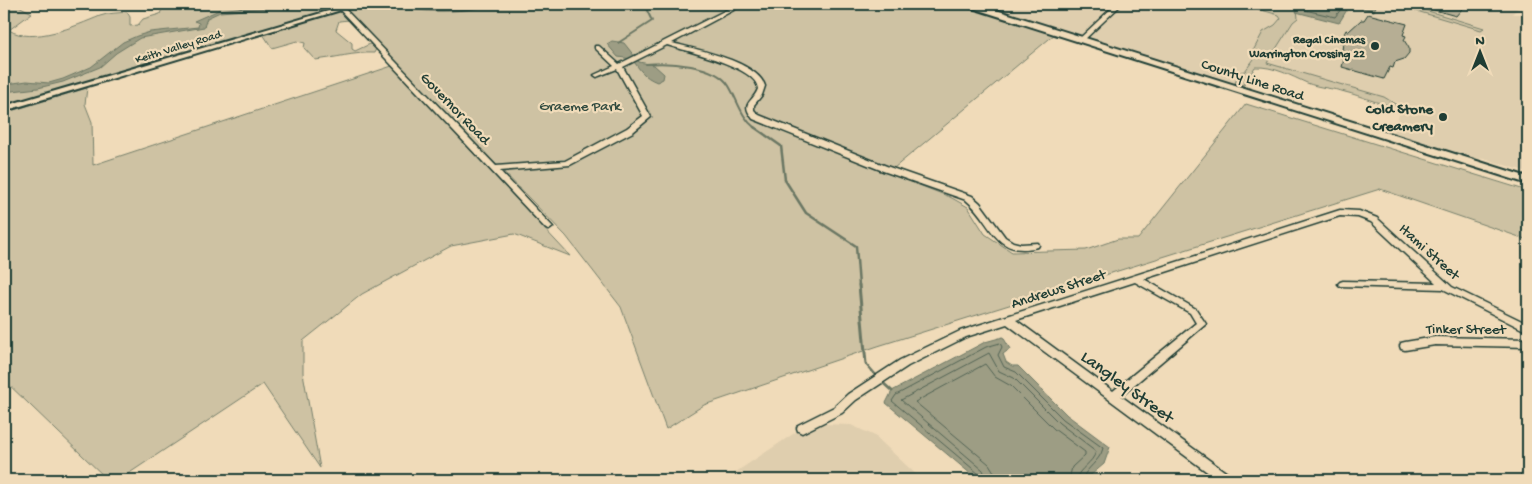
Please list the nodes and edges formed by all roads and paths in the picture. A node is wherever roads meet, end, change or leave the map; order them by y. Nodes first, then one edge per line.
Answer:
1 (358, 4) edge
2 (742, 4) edge
3 (969, 4) edge
4 (1119, 4) edge
5 (342, 9) junction
6 (1081, 40) junction
7 (666, 43) junction
8 (598, 48) dead end
9 (634, 60) joint
10 (618, 66) junction
11 (597, 75) dead end
12 (4, 110) edge
13 (494, 169) junction
14 (1528, 181) edge
15 (1340, 213) joint
16 (549, 227) dead end
17 (1035, 245) dead end
18 (1137, 278) junction
19 (1343, 284) dead end
20 (1445, 286) junction
21 (1009, 320) junction
22 (1528, 328) edge
23 (1528, 344) edge
24 (1405, 346) dead end
25 (1113, 398) junction
26 (802, 428) dead end
27 (1528, 476) edge
28 (1227, 480) edge
29 (1525, 480) edge

1 - 5 street, Keith Valley Road
2 - 7 street
3 - 6 main road, County Line Road
4 - 6 street
5 - 12 street, Keith Valley Road
5 - 13 street, Governor Road
6 - 14 main road, County Line Road
7 - 9 street
7 - 17 street
8 - 10 street
9 - 10 street
10 - 11 street
10 - 13 street
13 - 16 street, Governor Road
15 - 18 street, Andrews Street
15 - 20 street, Itami Street
18 - 21 street, Andrews Street
18 - 25 street
19 - 20 street
20 - 22 street, Itami Street
21 - 25 street, Langley Street
21 - 26 street, Andrews Street
23 - 24 street, Tinker Street
25 - 28 street, Langley Street
27 - 29 street

